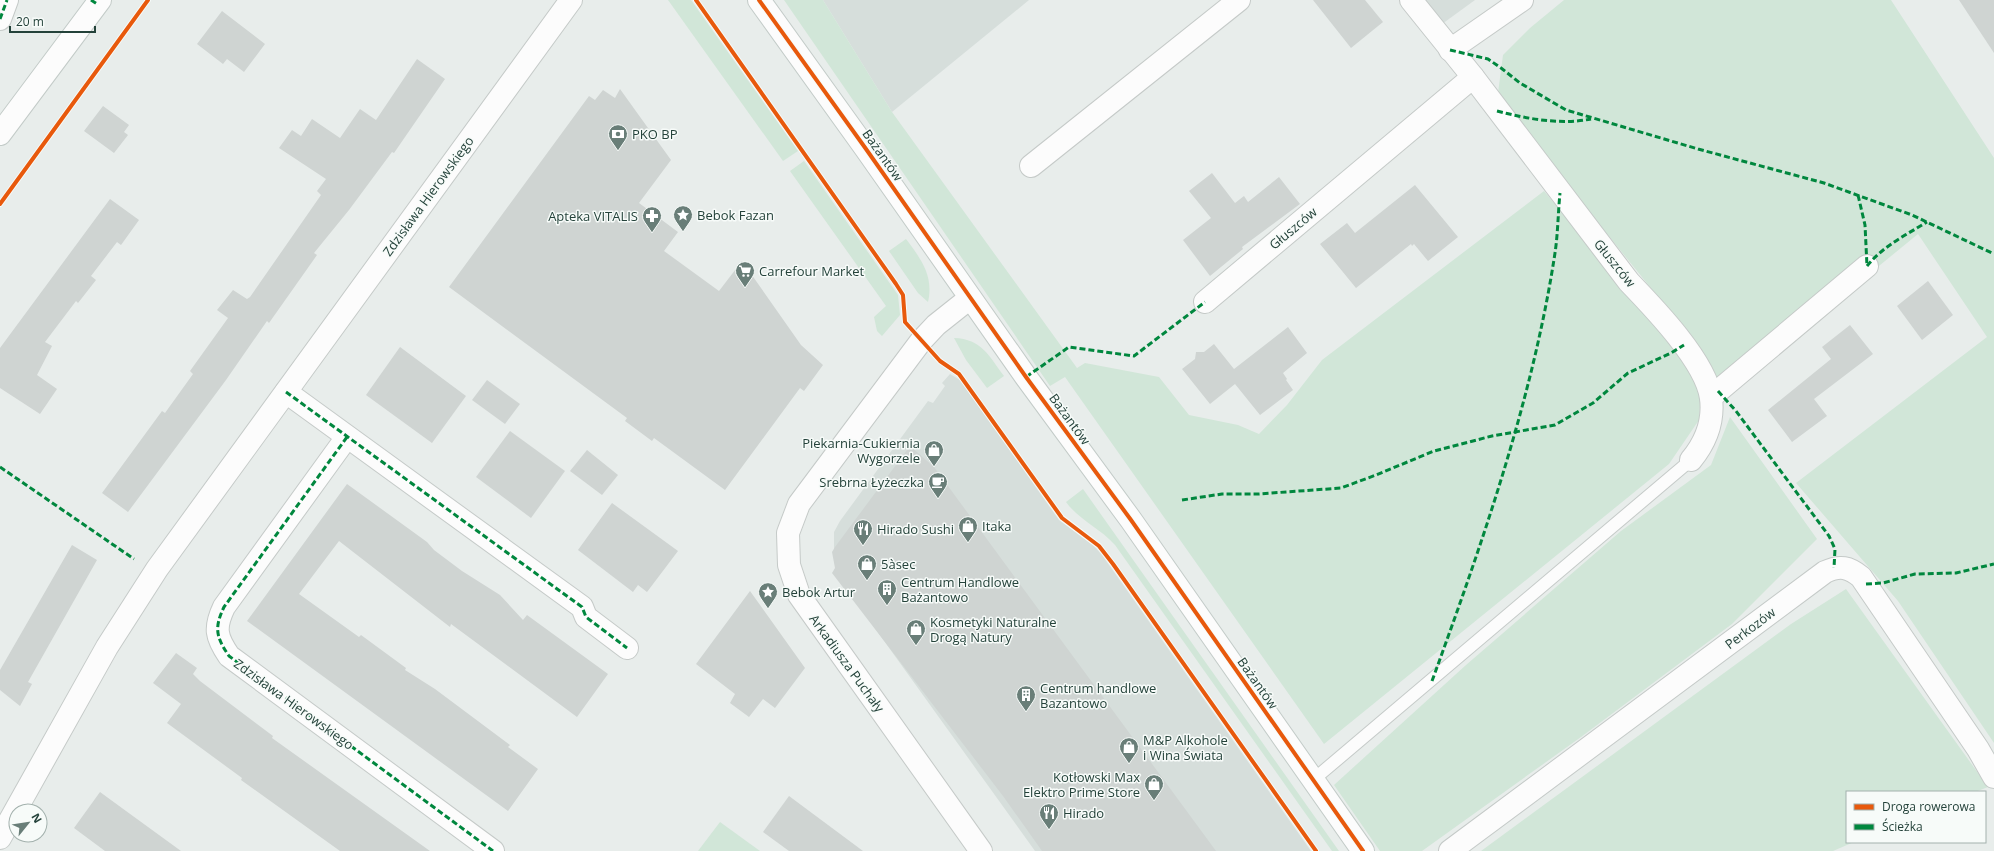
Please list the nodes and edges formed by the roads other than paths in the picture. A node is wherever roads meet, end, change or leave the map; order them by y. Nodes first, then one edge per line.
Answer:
1 (7, 0) edge
2 (571, 0) edge
3 (760, 0) edge
4 (1239, 0) edge
5 (1411, 0) edge
6 (1522, 0) edge
7 (96, 2) edge
8 (0, 19) edge
9 (1450, 50) junction
10 (1473, 77) junction
11 (0, 134) edge
12 (1031, 166) dead end
13 (1867, 266) dead end
14 (970, 298) junction
15 (1205, 302) dead end
16 (286, 392) junction
17 (1711, 397) junction
18 (347, 437) junction
19 (1691, 460) joint
20 (627, 648) dead end
21 (1994, 777) edge
22 (1314, 780) junction
23 (0, 838) edge
24 (493, 851) edge
25 (982, 851) edge
26 (1363, 851) edge
27 (1450, 851) edge

1 - 8 street
2 - 16 street, Zdzisława Hierowskiego
3 - 14 street, Bażantów
4 - 12 street
5 - 9 street, Głuszców
6 - 9 street
7 - 11 street
9 - 10 street, Głuszców
10 - 15 street, Głuszców
10 - 17 street, Głuszców
13 - 17 street
14 - 22 street, Bażantów
14 - 25 street, Arkadiusza Puchały
16 - 18 street
16 - 23 street, Zdzisława Hierowskiego
17 - 19 street, Głuszców
18 - 20 street
18 - 24 street, Zdzisława Hierowskiego
19 - 22 lane
21 - 27 street, Perkozów
22 - 26 street, Bażantów

